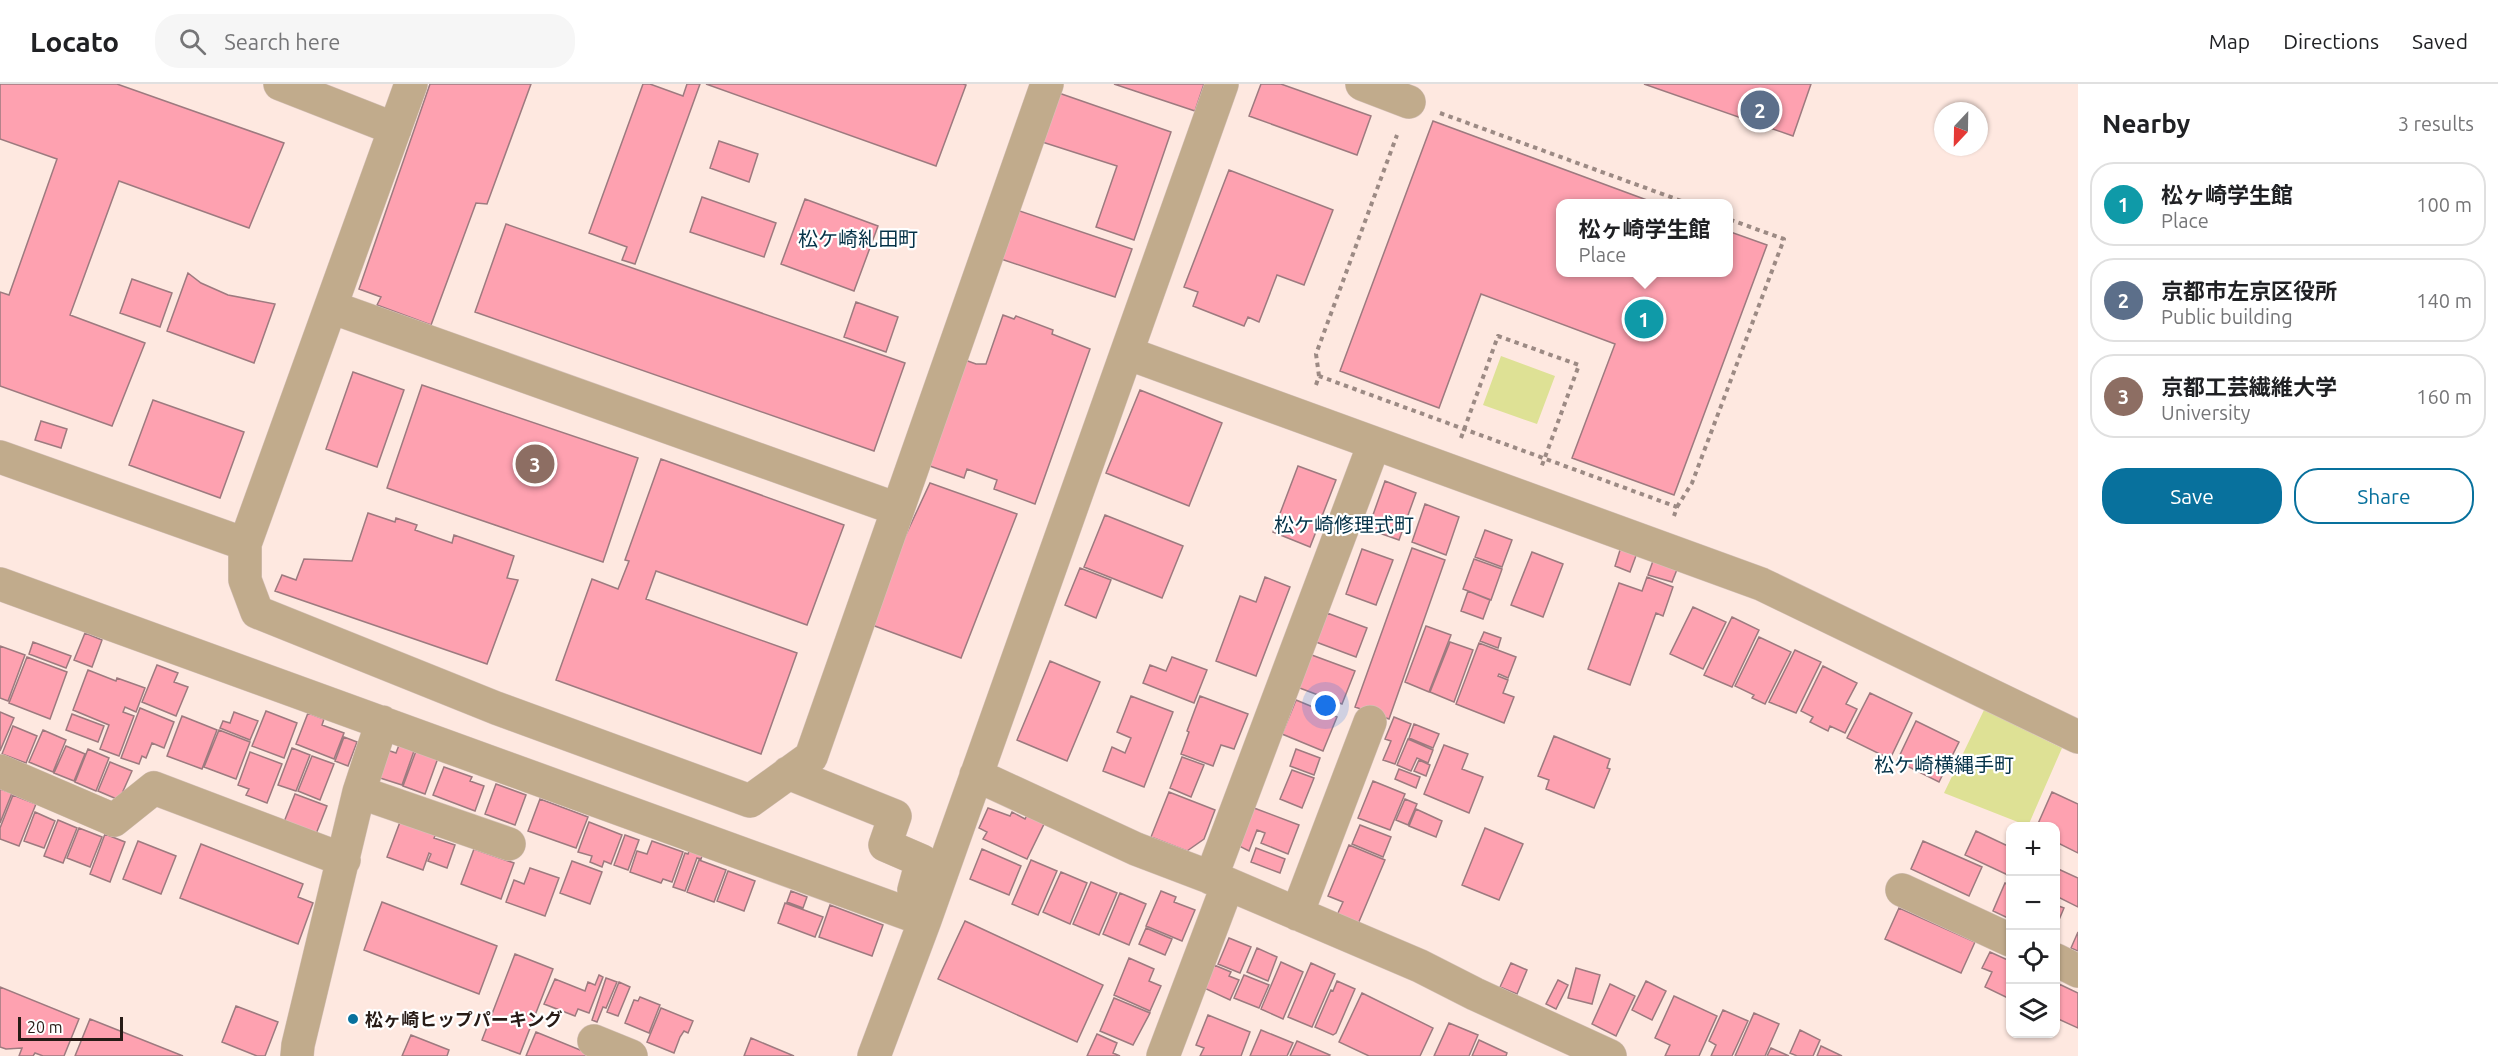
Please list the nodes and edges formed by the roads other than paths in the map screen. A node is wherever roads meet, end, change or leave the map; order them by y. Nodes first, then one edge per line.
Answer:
1 (280, 84) edge
2 (411, 84) edge
3 (1047, 84) edge
4 (1222, 84) edge
5 (1362, 84) edge
6 (1409, 102) road end
7 (395, 129) junction
8 (331, 307) junction
9 (1127, 353) junction
10 (1374, 444) junction
11 (0, 457) edge
12 (897, 509) junction
13 (245, 544) junction
14 (0, 584) edge
15 (382, 722) junction
16 (1370, 722) dead end
17 (2078, 737) edge
18 (0, 771) edge
19 (788, 773) junction
20 (976, 774) junction
21 (359, 792) junction
22 (509, 844) dead end
23 (344, 860) junction
24 (1220, 881) junction
25 (1902, 890) dead end
26 (928, 910) junction
27 (1297, 914) junction
28 (2006, 938) edge
29 (2060, 962) edge
30 (2078, 970) edge
31 (594, 1041) dead end
32 (1595, 1053) edge
33 (297, 1056) edge
34 (632, 1056) edge
35 (874, 1056) edge
36 (1163, 1056) edge

1 - 7 street
2 - 7 street
3 - 12 street
4 - 9 street
5 - 6 street
7 - 8 street
8 - 12 street
8 - 13 street
9 - 10 street
9 - 20 street
10 - 17 street
10 - 24 street
11 - 13 street
12 - 19 street
13 - 19 street
14 - 15 street
15 - 21 street
15 - 26 street
16 - 27 street
18 - 23 street
19 - 26 street
20 - 24 street
20 - 26 street
21 - 22 street
21 - 23 street
23 - 33 street
24 - 27 street
24 - 36 street
25 - 28 street
26 - 35 street
27 - 32 street
29 - 30 street
31 - 34 street

